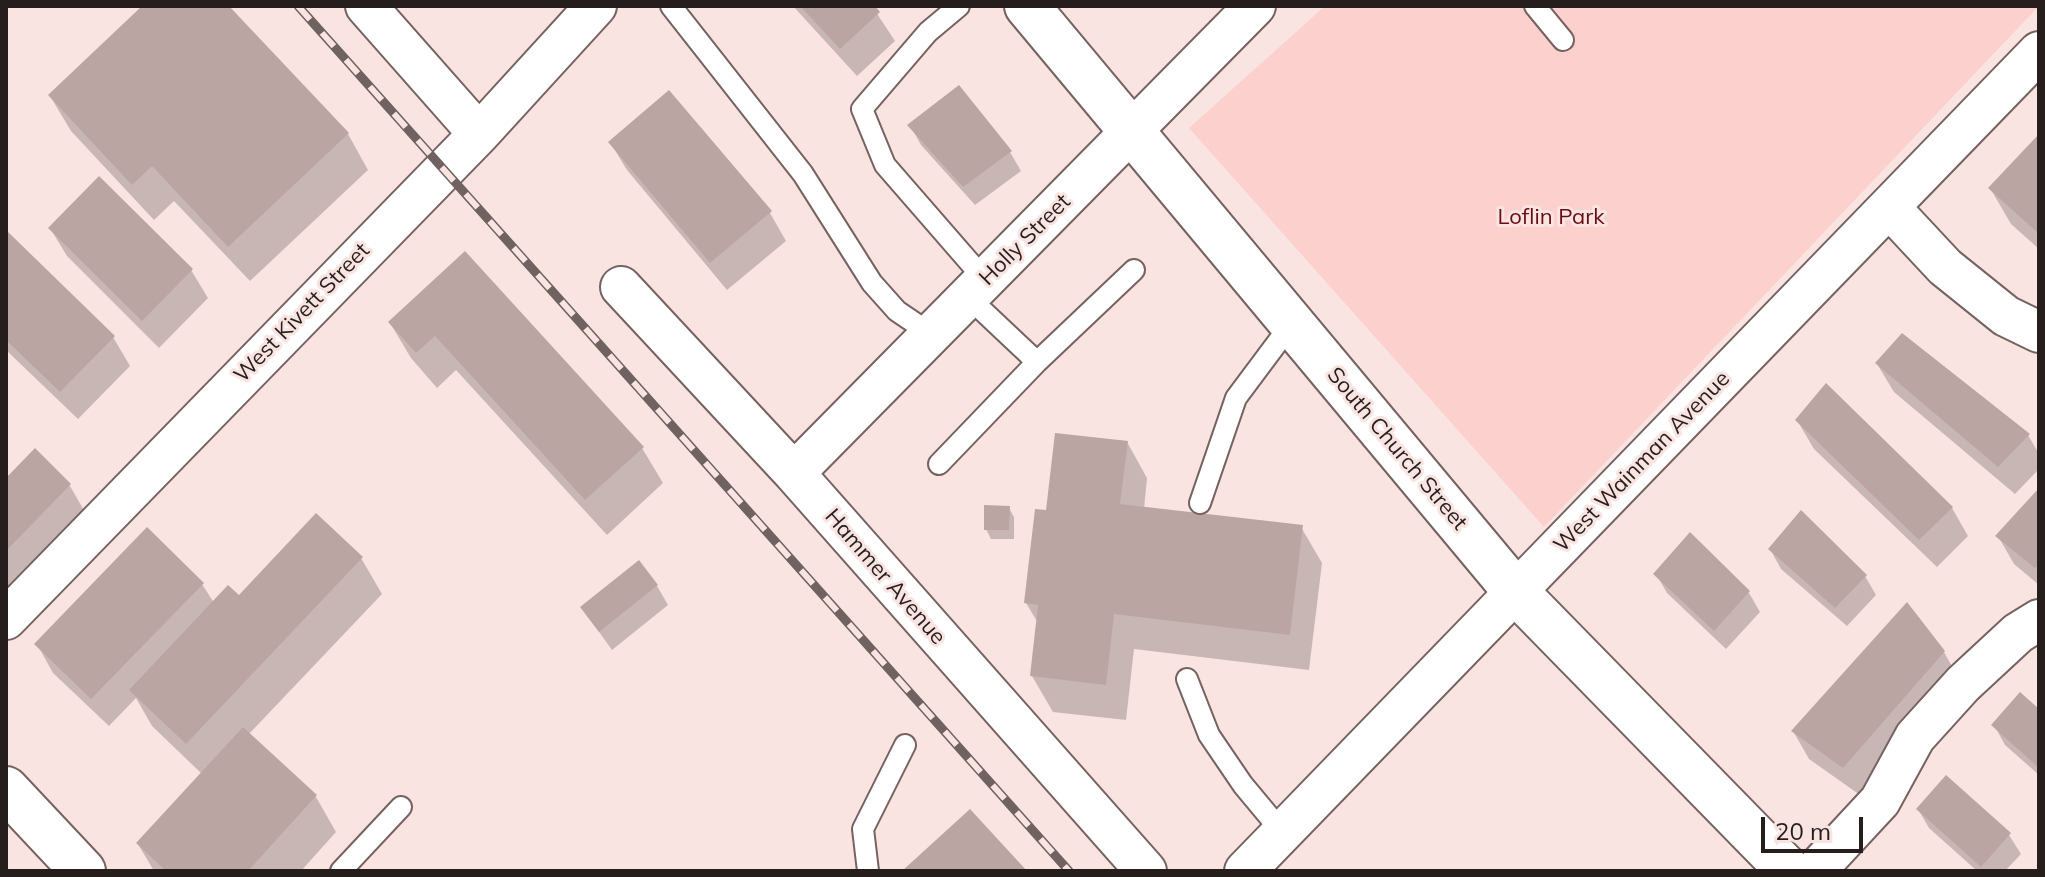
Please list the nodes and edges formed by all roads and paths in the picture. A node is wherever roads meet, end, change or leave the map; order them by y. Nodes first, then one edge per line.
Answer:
1 (366, 6) edge
2 (596, 6) edge
3 (671, 6) edge
4 (959, 6) edge
5 (1027, 6) edge
6 (1255, 6) edge
7 (1535, 6) edge
8 (1563, 40) dead end
9 (2039, 52) edge
10 (1133, 130) junction
11 (479, 134) junction
12 (1889, 207) junction
13 (1134, 270) dead end
14 (621, 287) dead end
15 (976, 289) junction
16 (1292, 323) junction
17 (2039, 332) edge
18 (931, 334) junction
19 (1037, 362) junction
20 (939, 464) dead end
21 (794, 473) junction
22 (1200, 503) dead end
23 (1516, 592) junction
24 (6, 619) edge
25 (2039, 620) edge
26 (1187, 679) dead end
27 (905, 745) dead end
28 (6, 789) edge
29 (401, 807) dead end
30 (1283, 833) junction
31 (83, 871) edge
32 (341, 871) edge
33 (868, 871) edge
34 (1146, 871) edge
35 (1245, 871) edge
36 (1789, 871) edge
37 (1815, 871) edge

1 - 11 street
2 - 11 street, West Kivett Street
3 - 18 lane
4 - 15 lane
5 - 10 street, South Church Street
6 - 10 street, Holly Street
7 - 8 lane
9 - 12 street, West Wainman Avenue
10 - 15 street, Holly Street
10 - 16 street, South Church Street
11 - 24 street, West Kivett Street
12 - 17 street
12 - 23 street, West Wainman Avenue
13 - 19 lane
14 - 21 street, Hammer Avenue
15 - 18 street, Holly Street
15 - 19 lane
16 - 22 lane
16 - 23 street, South Church Street
18 - 21 street, Holly Street
19 - 20 lane
21 - 34 street, Hammer Avenue
23 - 30 street, West Wainman Avenue
23 - 36 street, South Church Street
25 - 37 street
26 - 30 lane
27 - 33 lane
28 - 31 street
29 - 32 lane
30 - 35 street, West Wainman Avenue

